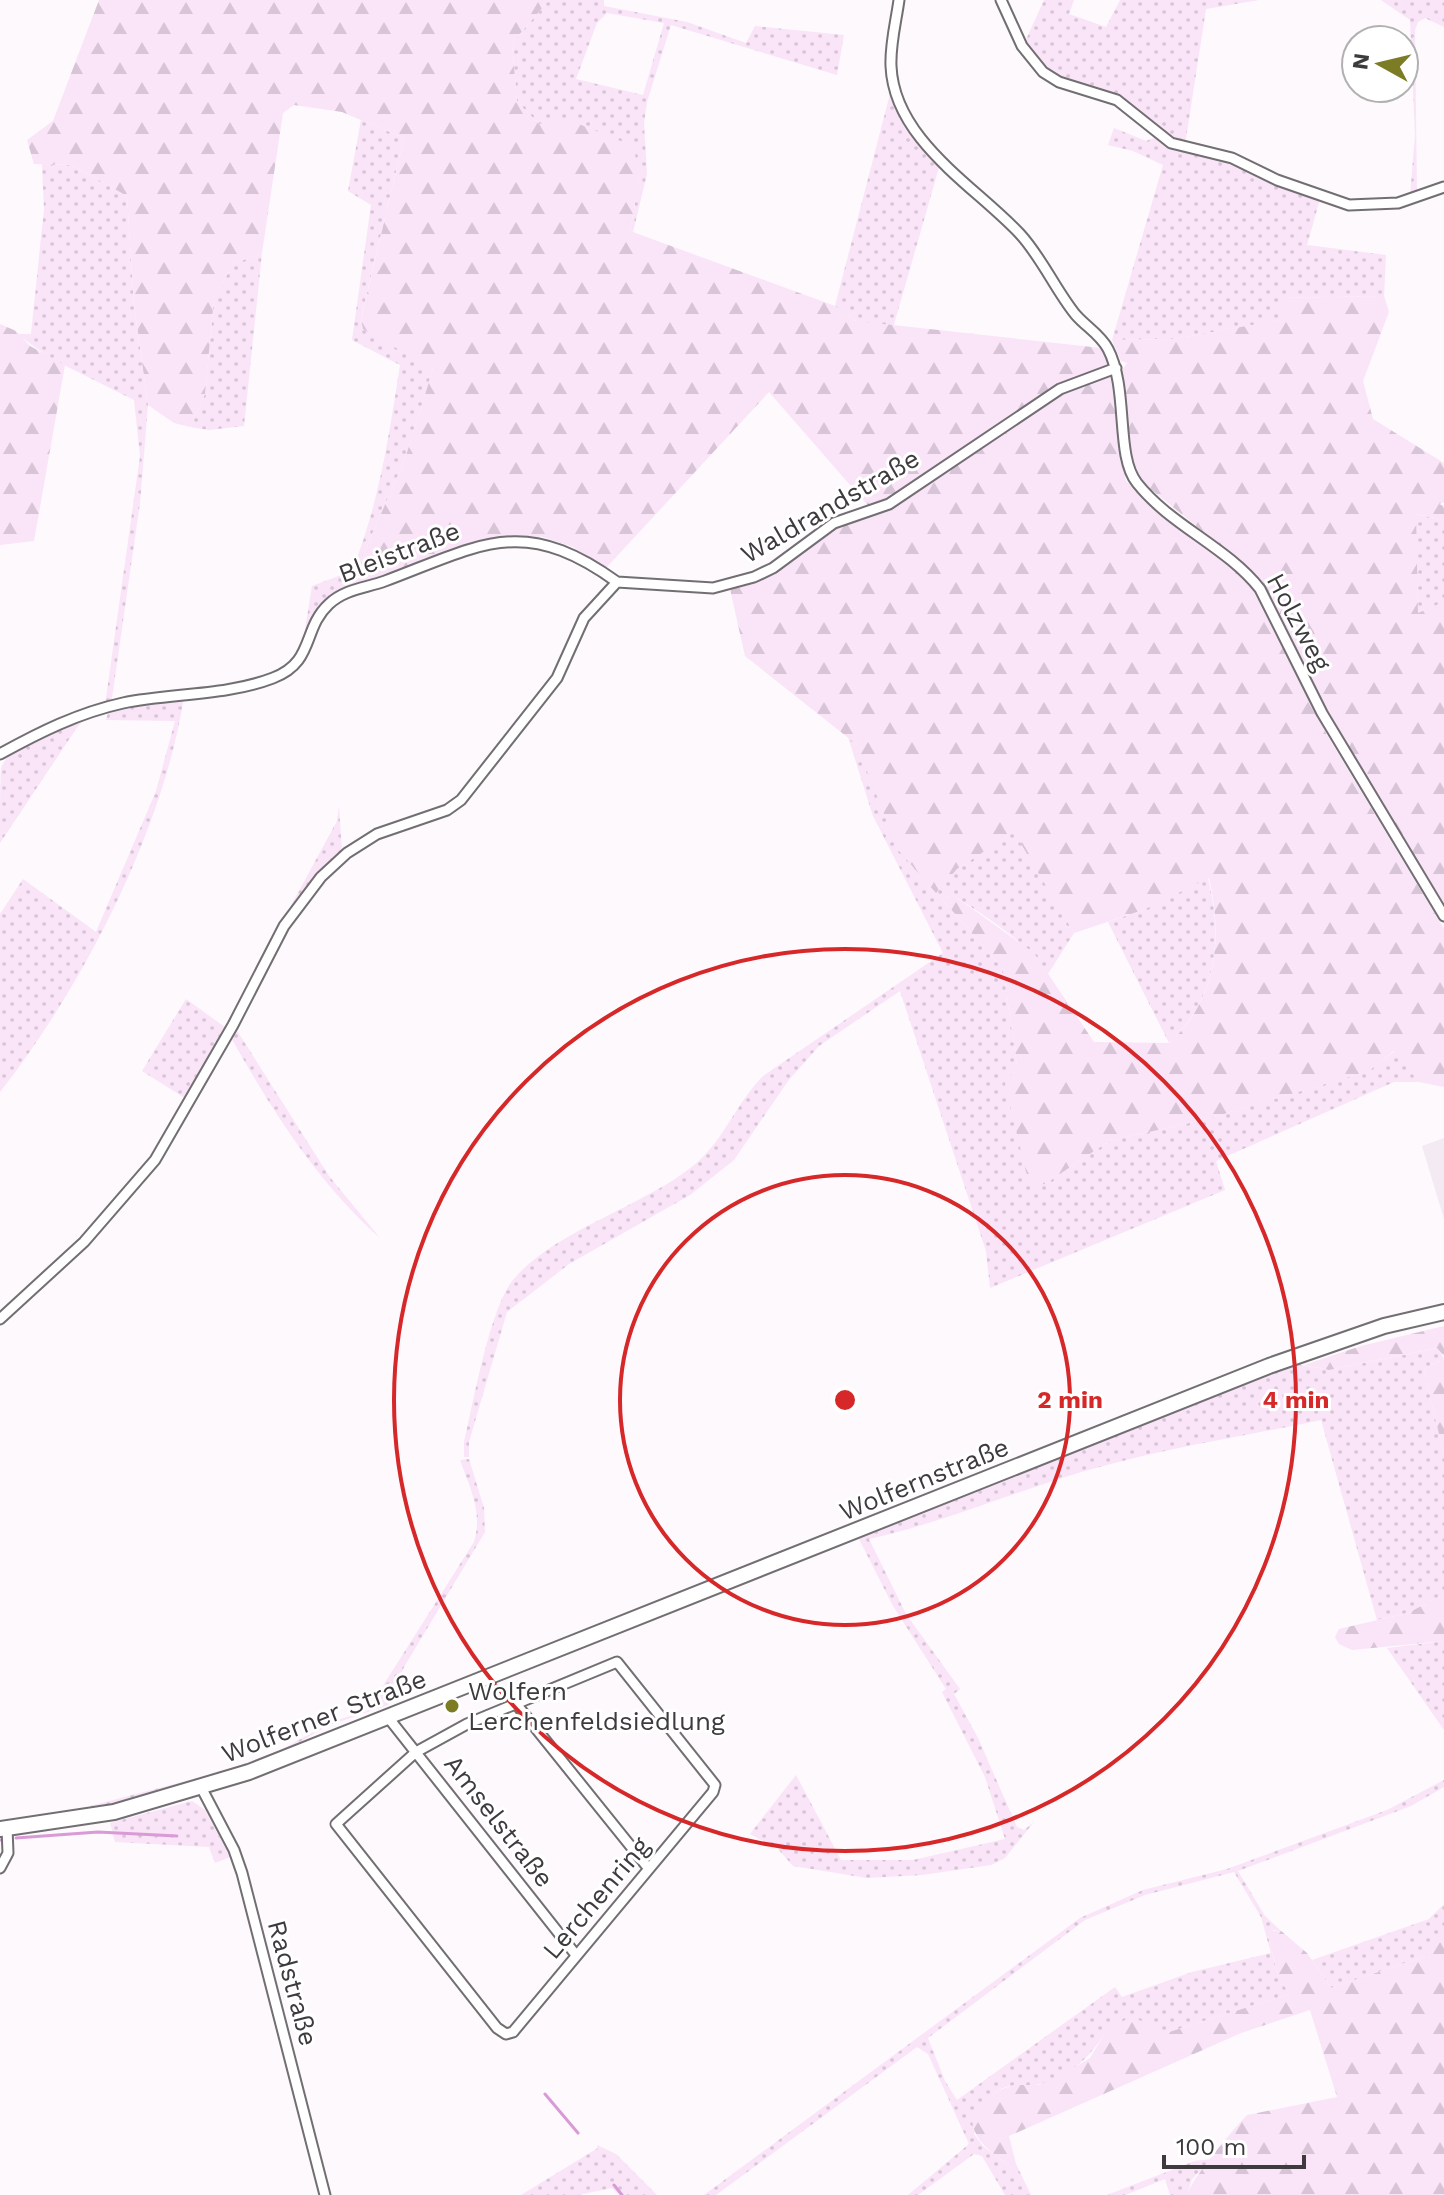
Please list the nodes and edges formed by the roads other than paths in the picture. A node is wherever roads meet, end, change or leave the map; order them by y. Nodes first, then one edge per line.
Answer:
1 (899, 0) edge
2 (1001, 0) edge
3 (1444, 187) edge
4 (1116, 368) junction
5 (617, 582) junction
6 (0, 754) edge
7 (1444, 916) edge
8 (1444, 1312) edge
9 (0, 1319) edge
10 (649, 1615) joint
11 (517, 1705) junction
12 (387, 1716) junction
13 (416, 1752) junction
14 (202, 1789) junction
15 (4, 1828) edge
16 (0, 1868) edge
17 (649, 1869) junction
18 (576, 1955) junction
19 (325, 2195) edge

1 - 4 street, Holzweg
2 - 3 street
4 - 5 street, Waldrandstraße
4 - 7 street, Holzweg
5 - 6 street, Bleistraße
5 - 9 street
8 - 10 main road, Wolfernstraße
10 - 12 main road, Wolferner Straße
11 - 13 street, Lerchenring
11 - 17 street
11 - 17 street, Lerchenring
12 - 13 street
12 - 14 main road, Wolferner Straße
13 - 18 street, Amselstraße
13 - 18 street, Lerchenring
14 - 15 main road, Wolferner Straße
14 - 19 street, Radstraße
15 - 16 street
17 - 18 street, Lerchenring

